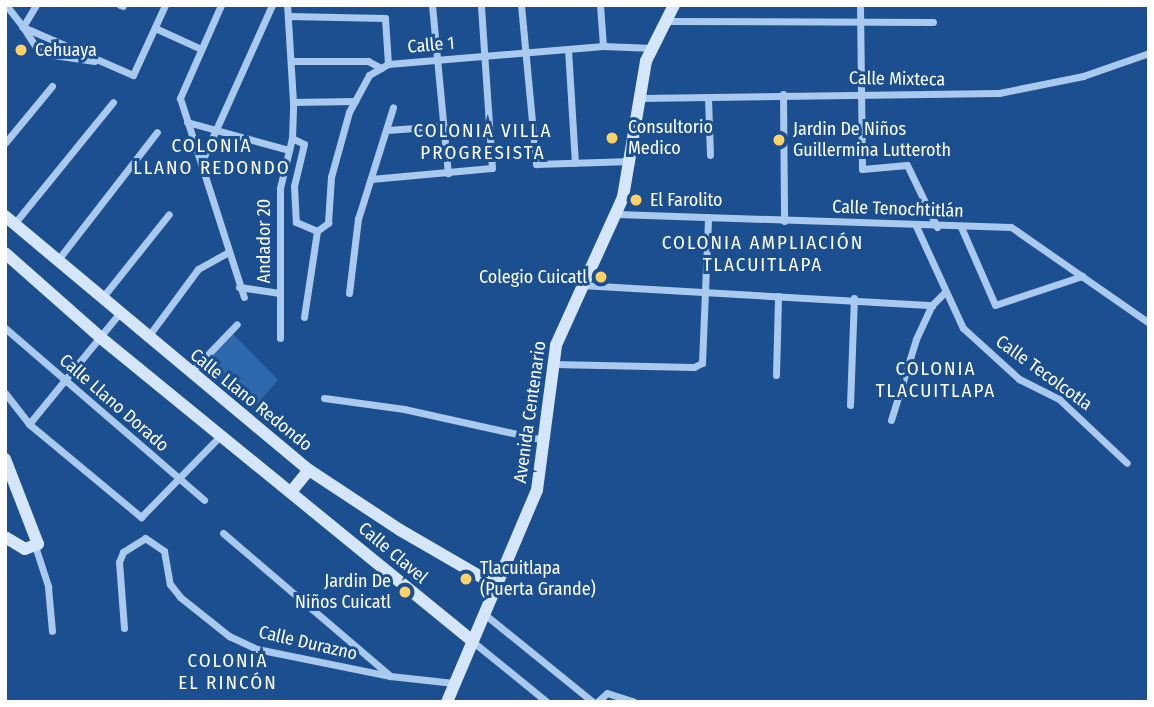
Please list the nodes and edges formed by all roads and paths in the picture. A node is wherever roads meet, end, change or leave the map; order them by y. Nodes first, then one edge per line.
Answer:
1 (6, 5) edge
2 (36, 5) edge
3 (165, 5) edge
4 (220, 5) edge
5 (272, 5) edge
6 (287, 5) edge
7 (432, 5) edge
8 (481, 5) edge
9 (521, 5) edge
10 (600, 5) edge
11 (674, 5) edge
12 (860, 5) edge
13 (288, 16) junction
14 (861, 20) junction
15 (667, 21) junction
16 (933, 22) dead end
17 (23, 27) junction
18 (155, 29) junction
19 (603, 46) junction
20 (653, 48) junction
21 (201, 49) junction
22 (568, 49) junction
23 (525, 53) junction
24 (1149, 53) edge
25 (487, 56) junction
26 (438, 60) junction
27 (291, 61) junction
28 (105, 63) junction
29 (384, 66) junction
30 (52, 86) dead end
31 (783, 94) junction
32 (859, 94) junction
33 (639, 98) junction
34 (708, 98) junction
35 (355, 101) junction
36 (113, 102) dead end
37 (293, 102) junction
38 (393, 107) dead end
39 (187, 122) junction
40 (444, 126) junction
41 (387, 130) junction
42 (157, 132) dead end
43 (215, 132) junction
44 (292, 138) junction
45 (5, 143) edge
46 (289, 150) junction
47 (710, 155) dead end
48 (632, 161) junction
49 (201, 163) junction
50 (575, 163) junction
51 (448, 173) junction
52 (371, 179) junction
53 (169, 214) dead end
54 (616, 214) junction
55 (708, 217) junction
56 (9, 220) edge
57 (784, 221) junction
58 (916, 226) junction
59 (937, 227) junction
60 (961, 227) junction
61 (317, 231) junction
62 (5, 253) edge
63 (227, 253) junction
64 (56, 262) junction
65 (1082, 276) junction
66 (581, 285) junction
67 (239, 287) junction
68 (945, 292) junction
69 (280, 293) junction
70 (349, 293) dead end
71 (707, 293) junction
72 (778, 296) junction
73 (244, 297) dead end
74 (854, 298) junction
75 (100, 300) junction
76 (932, 305) junction
77 (118, 315) junction
78 (304, 317) dead end
79 (1149, 323) edge
80 (237, 324) dead end
81 (5, 328) edge
82 (101, 338) junction
83 (147, 338) junction
84 (280, 338) dead end
85 (552, 364) junction
86 (190, 373) junction
87 (776, 375) dead end
88 (65, 383) junction
89 (5, 393) edge
90 (324, 398) dead end
91 (850, 405) dead end
92 (891, 420) dead end
93 (29, 424) junction
94 (220, 436) junction
95 (544, 440) junction
96 (5, 459) edge
97 (1127, 463) dead end
98 (309, 470) junction
99 (180, 480) junction
100 (291, 492) junction
101 (204, 500) dead end
102 (223, 533) dead end
103 (5, 537) edge
104 (36, 549) junction
105 (495, 584) junction
106 (483, 614) junction
107 (124, 628) dead end
108 (52, 631) dead end
109 (472, 641) junction
110 (390, 676) junction
111 (454, 683) junction
112 (447, 702) edge
113 (547, 702) edge
114 (595, 702) edge
115 (634, 702) edge

1 - 17 street
2 - 17 street
3 - 18 street
4 - 21 street
5 - 43 street
6 - 13 street, Andador 20
7 - 26 street
8 - 25 street
9 - 23 street
10 - 19 street
11 - 15 street, Avenida Centenario
12 - 14 street
13 - 27 street, Andador 20
13 - 29 street
14 - 15 street
14 - 16 street
14 - 32 street
15 - 20 street, Avenida Centenario
17 - 28 street
17 - 28 street
18 - 21 street
18 - 28 street
19 - 20 street, Calle 1
19 - 22 street, Calle 1
20 - 33 street, Avenida Centenario
21 - 39 street
22 - 23 street, Calle 1
22 - 50 street
23 - 25 street, Calle 1
23 - 50 street
24 - 32 street, Calle Mixteca
25 - 26 street, Calle 1
25 - 51 street
26 - 29 street, Calle 1
26 - 40 street
27 - 29 street, Calle 1
27 - 37 street, Andador 20
29 - 35 street
30 - 45 street
31 - 32 street, Calle Mixteca
31 - 34 street, Calle Mixteca
31 - 57 street
32 - 59 street
33 - 34 street, Calle Mixteca
33 - 48 street, Avenida Centenario
34 - 47 street
35 - 37 street
35 - 61 street
36 - 56 street
37 - 44 street, Andador 20
38 - 41 street
39 - 43 street
39 - 49 street
40 - 41 street
40 - 51 street
41 - 52 street
42 - 64 street
43 - 46 street
43 - 49 street
44 - 46 street, Andador 20
44 - 61 street
46 - 69 street, Andador 20
48 - 50 street
48 - 54 street, Avenida Centenario
49 - 63 street
51 - 52 street
52 - 70 street
53 - 75 street
54 - 55 street, Calle Tenochtitlán
54 - 66 street, Avenida Centenario
55 - 57 street, Calle Tenochtitlán
55 - 71 street
56 - 64 street, Calle Llano Redondo
57 - 58 street, Calle Tenochtitlán
58 - 59 street, Calle Tenochtitlán
58 - 68 street, Calle Tecolcotla
59 - 60 street, Calle Tenochtitlán
60 - 65 street, Calle Tenochtitlán
60 - 65 street
61 - 78 street
62 - 82 street
63 - 67 street
63 - 83 street
64 - 75 street, Calle Llano Redondo
65 - 79 street, Calle Tenochtitlán
66 - 71 street
66 - 85 street, Avenida Centenario
67 - 69 street
67 - 73 street
68 - 76 street
68 - 97 street, Calle Tecolcotla
69 - 84 street, Andador 20
71 - 72 street
71 - 85 street
72 - 74 street
72 - 87 street
74 - 76 street
74 - 91 street
75 - 77 street, Calle Llano Redondo
76 - 92 street
77 - 82 street
77 - 83 street, Calle Llano Redondo
80 - 86 street
81 - 88 street, Calle Llano Dorado
82 - 88 street
82 - 94 street
83 - 86 street, Calle Llano Redondo
85 - 95 street, Avenida Centenario
86 - 98 street, Calle Llano Redondo
88 - 93 street
88 - 99 street, Calle Llano Dorado
89 - 93 street
90 - 95 street
93 - 99 street
94 - 99 street
94 - 100 street
95 - 105 street, Avenida Centenario
96 - 104 street
98 - 100 street
98 - 105 street, Calle Llano Redondo
99 - 101 street, Calle Llano Dorado
100 - 109 street, Calle Clavel
102 - 110 street
103 - 104 street
104 - 108 street
105 - 106 street, Avenida Centenario
106 - 109 street, Avenida Centenario
106 - 114 street
107 - 110 street, Calle Durazno
109 - 111 street, Avenida Centenario
109 - 113 street
110 - 111 street, Calle Durazno
111 - 112 street, Avenida Centenario
114 - 115 street

